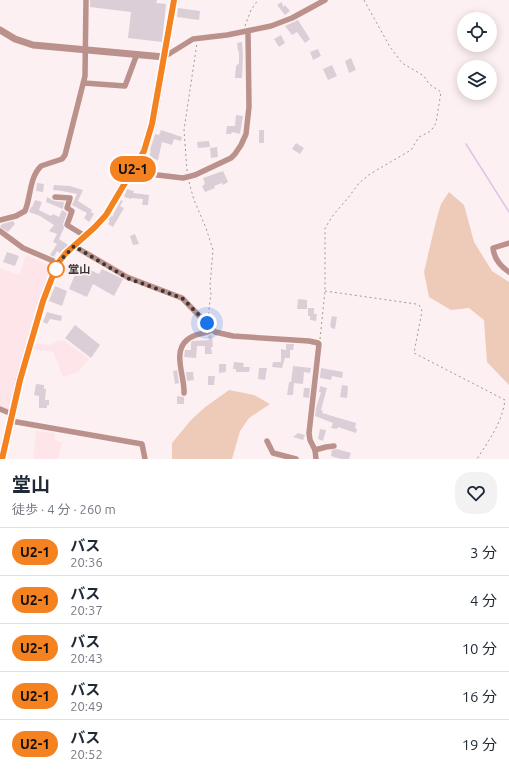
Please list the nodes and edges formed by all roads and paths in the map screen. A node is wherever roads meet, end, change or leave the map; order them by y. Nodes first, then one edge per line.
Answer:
1 (86, 0) edge
2 (174, 0) edge
3 (258, 0) edge
4 (325, 0) edge
5 (364, 0) edge
6 (0, 30) edge
7 (245, 32) junction
8 (198, 38) junction
9 (86, 50) junction
10 (137, 54) junction
11 (164, 57) junction
12 (84, 83) junction
13 (132, 172) junction
14 (187, 177) junction
15 (55, 197) dead end
16 (0, 220) edge
17 (0, 231) edge
18 (85, 236) junction
19 (509, 243) edge
20 (74, 246) junction
21 (58, 263) junction
22 (509, 272) edge
23 (325, 291) junction
24 (208, 324) junction
25 (318, 342) junction
26 (184, 393) dead end
27 (0, 410) edge
28 (11, 417) junction
29 (267, 441) dead end
30 (334, 446) dead end
31 (315, 450) junction
32 (273, 453) junction
33 (2, 459) edge
34 (145, 459) edge
35 (269, 459) edge
36 (296, 459) edge
37 (316, 459) edge
38 (477, 459) edge

1 - 9 street
2 - 11 street
3 - 7 path
4 - 7 street
5 - 23 path
6 - 9 street
7 - 8 street
7 - 14 street
8 - 11 street
8 - 14 path
9 - 10 street
9 - 12 street
10 - 11 street
10 - 12 street
11 - 13 street
12 - 16 street
13 - 14 street
13 - 18 street
14 - 24 path
15 - 18 street
17 - 21 street
18 - 20 street
19 - 22 street
20 - 21 street
20 - 24 street
21 - 28 street
23 - 25 path
23 - 38 path
24 - 25 street
24 - 26 street
25 - 31 street
27 - 28 street
28 - 33 street
28 - 34 street
29 - 32 street
30 - 31 street
31 - 37 street
32 - 35 street
32 - 36 street

